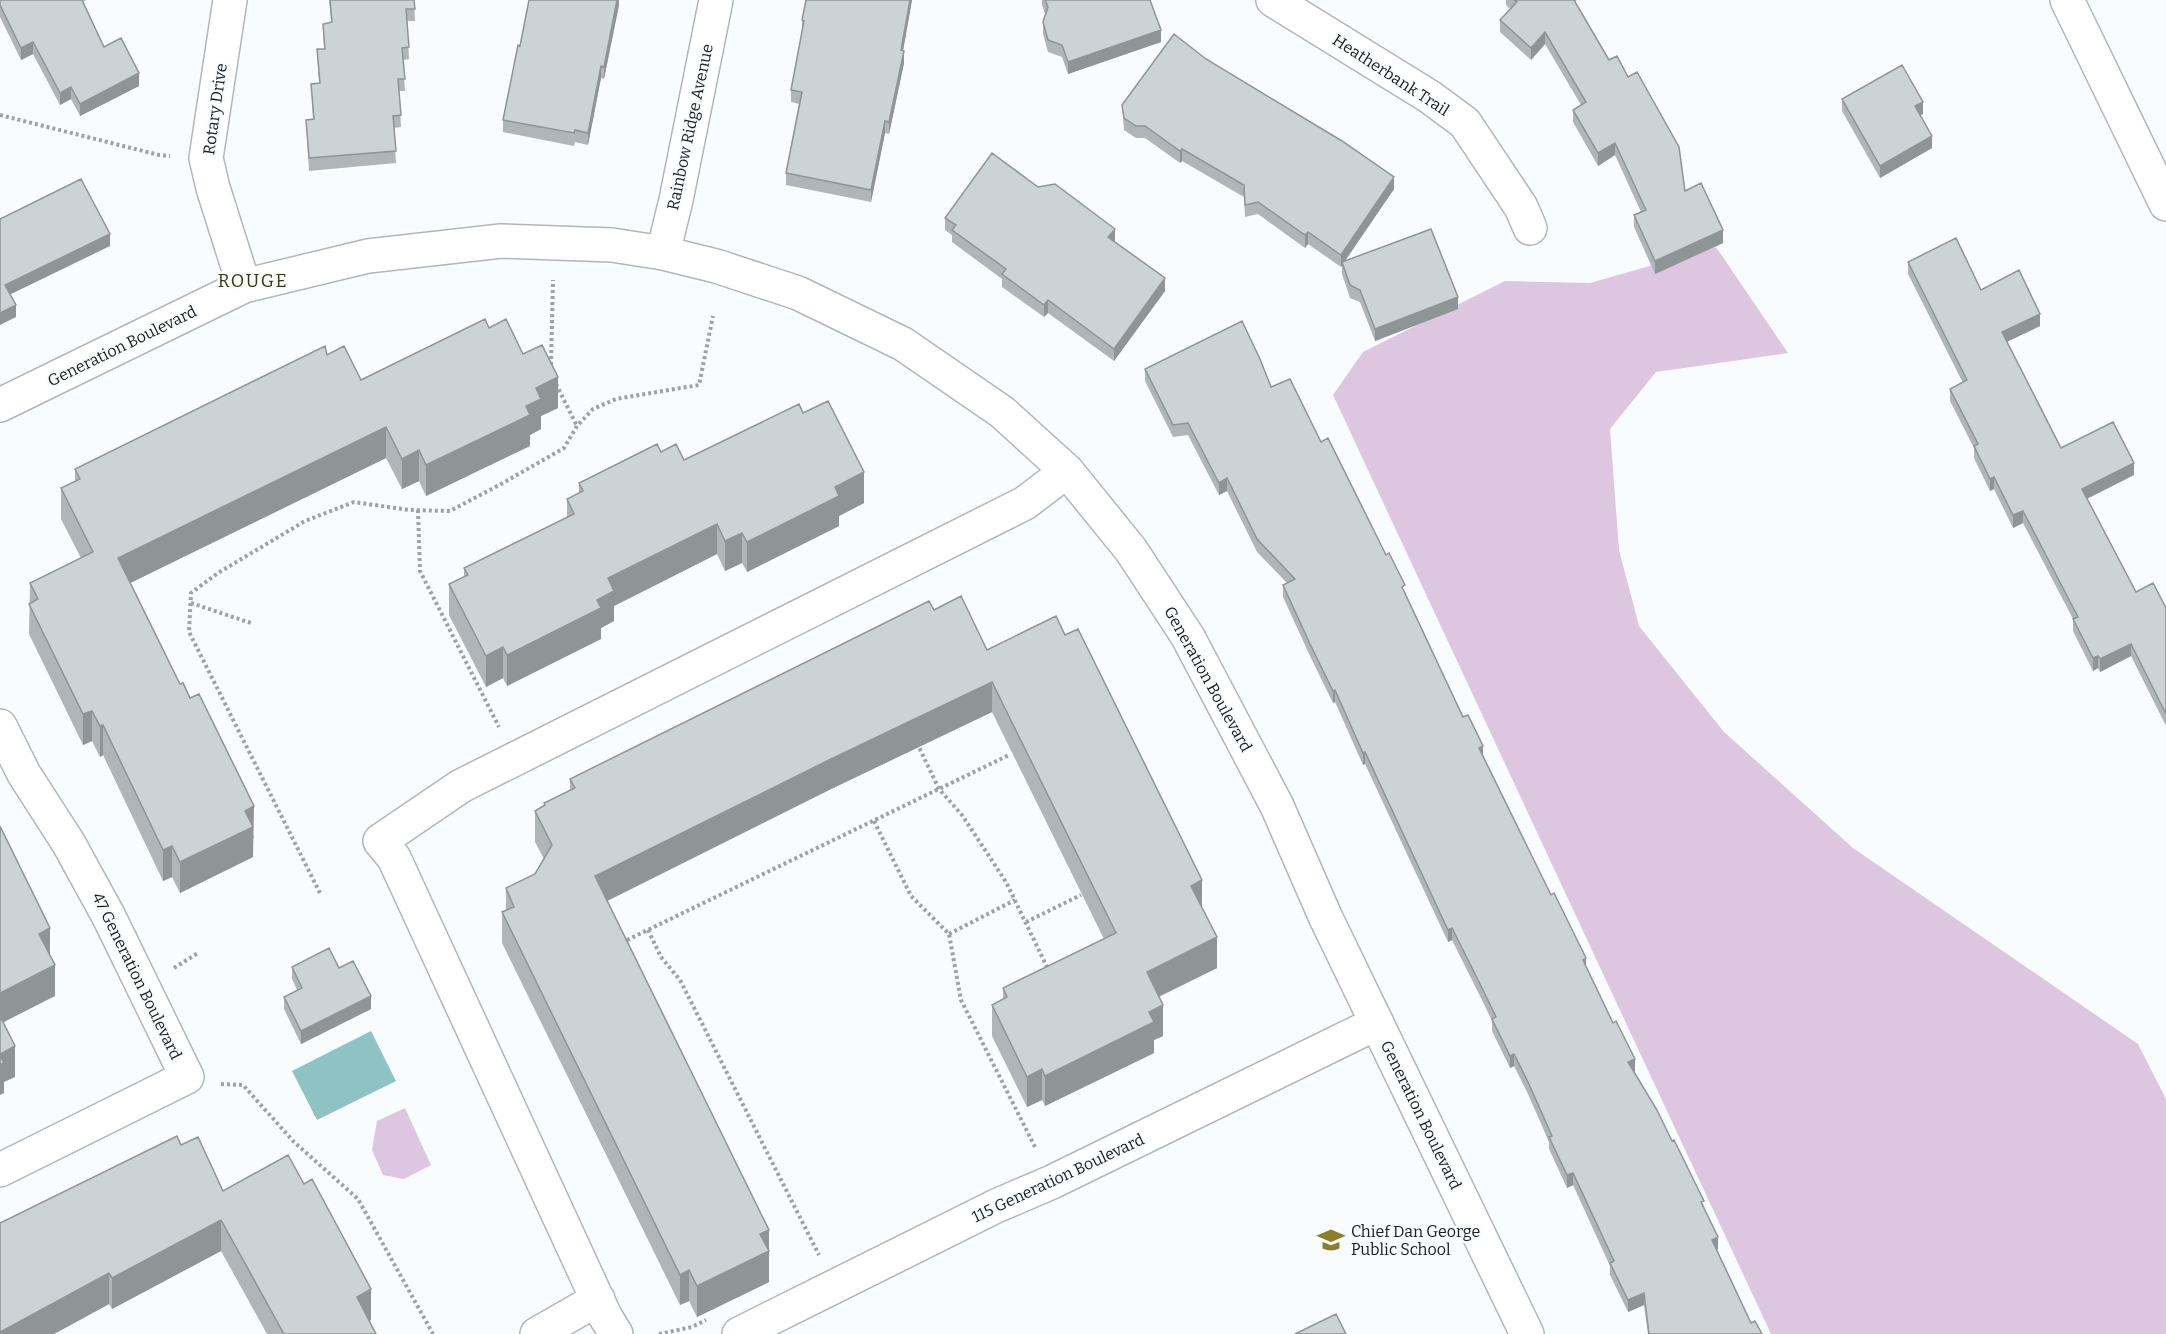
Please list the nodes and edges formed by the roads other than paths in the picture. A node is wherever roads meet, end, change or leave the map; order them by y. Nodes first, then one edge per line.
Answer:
1 (230, 0) edge
2 (716, 0) edge
3 (1273, 0) edge
4 (2067, 0) edge
5 (2166, 204) edge
6 (1530, 228) dead end
7 (663, 253) junction
8 (244, 286) junction
9 (0, 405) edge
10 (1067, 471) junction
11 (0, 726) edge
12 (1377, 1023) junction
13 (0, 1170) edge
14 (598, 1299) junction
15 (537, 1334) edge
16 (616, 1334) edge
17 (739, 1334) edge
18 (1527, 1334) edge

1 - 8 street, Rotary Drive
2 - 7 street, Rainbow Ridge Avenue
3 - 6 street, Heatherbank Trail
4 - 5 street
7 - 8 street, Generation Boulevard
7 - 10 street, Generation Boulevard
8 - 9 street, Generation Boulevard
10 - 12 street, Generation Boulevard
10 - 14 street
11 - 13 street, 47 Generation Boulevard
12 - 17 street, 115 Generation Boulevard
12 - 18 street, Generation Boulevard
14 - 15 street
14 - 16 street

